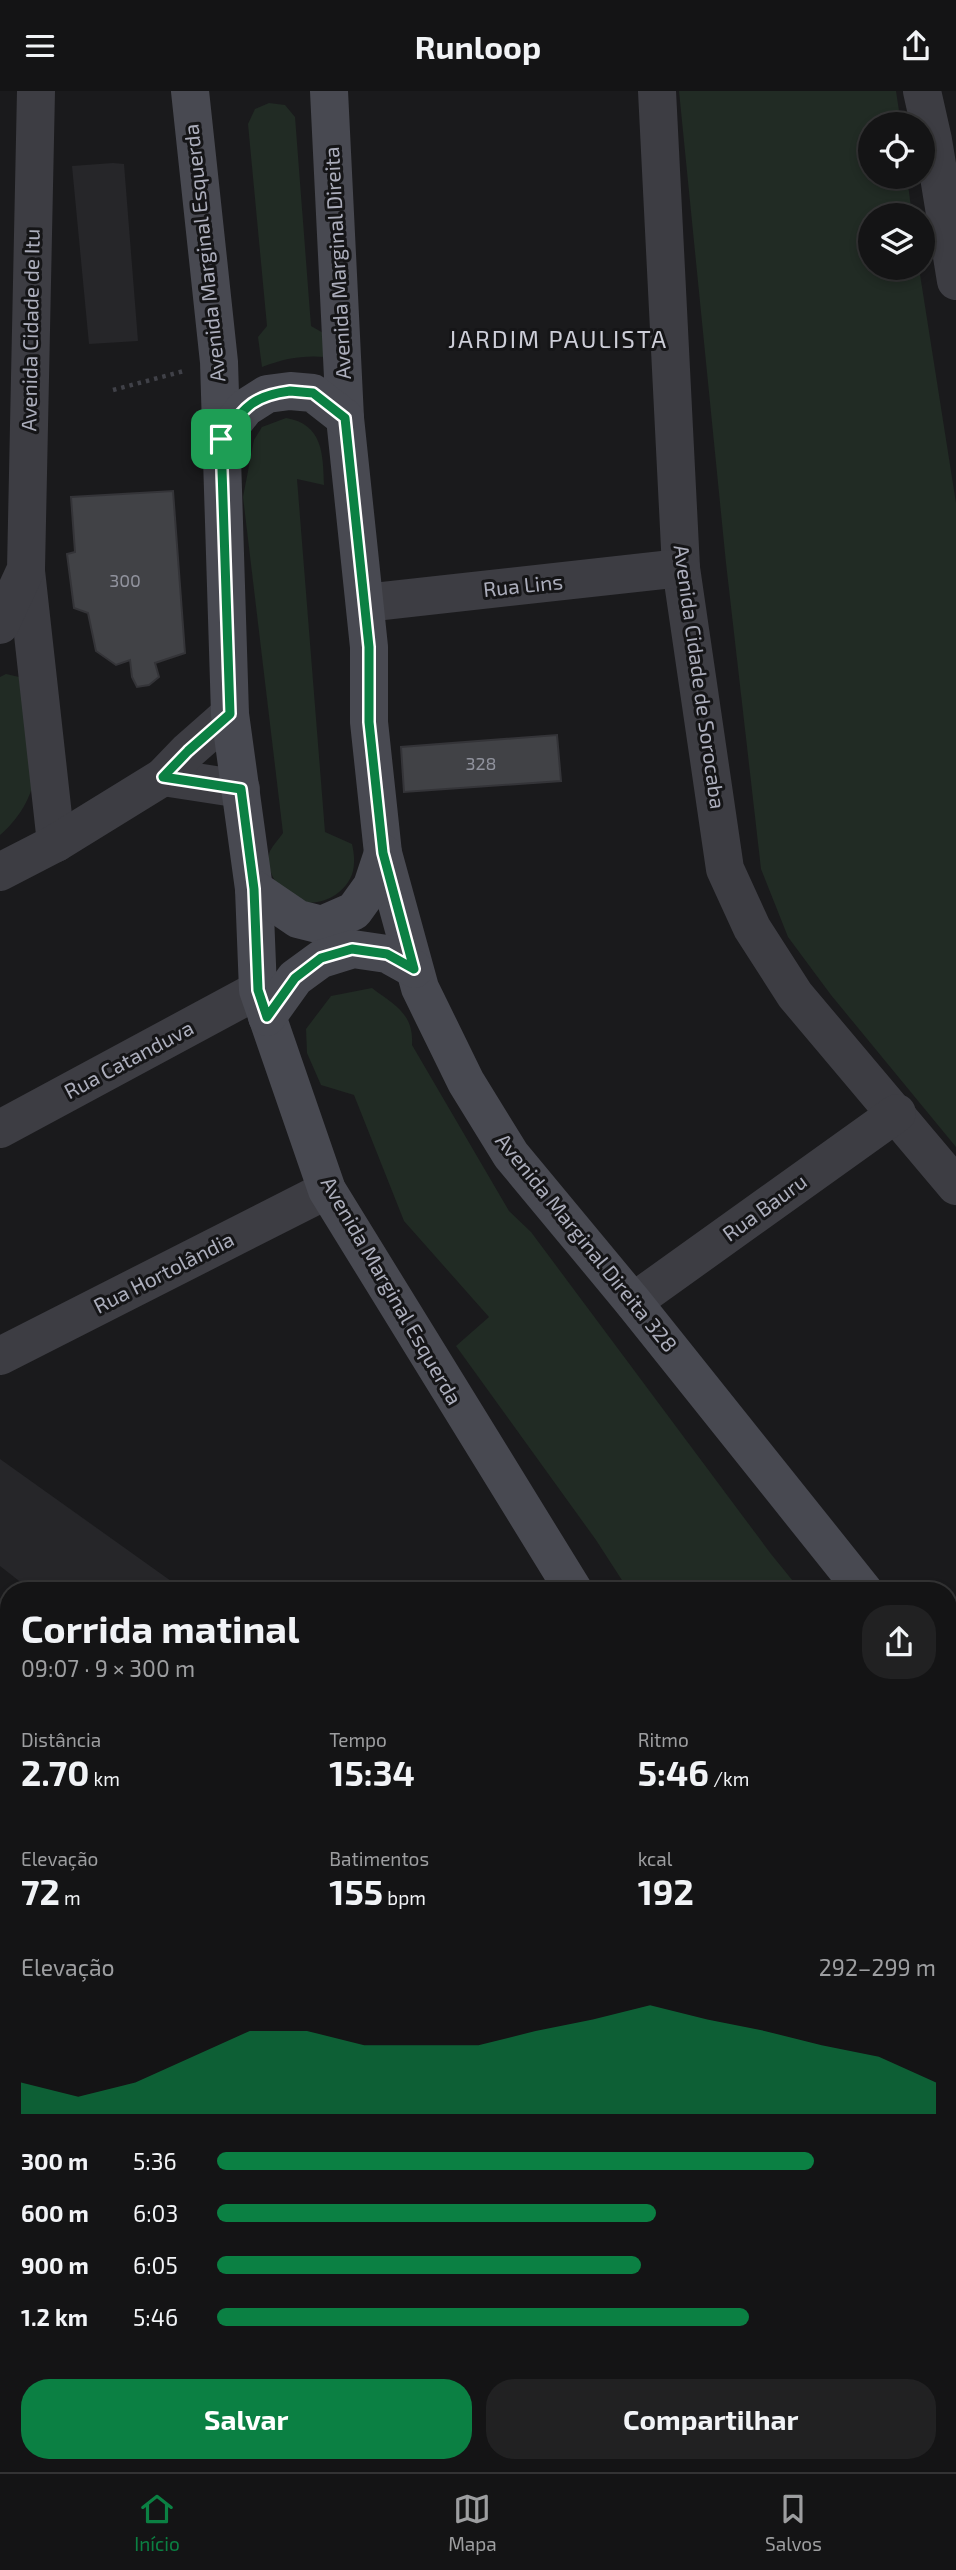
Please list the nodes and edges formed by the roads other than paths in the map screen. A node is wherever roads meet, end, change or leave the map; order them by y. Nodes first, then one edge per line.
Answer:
1 (36, 91) edge
2 (190, 91) edge
3 (329, 91) edge
4 (657, 91) edge
5 (922, 91) edge
6 (955, 268) edge
7 (345, 418) junction
8 (221, 439) junction
9 (681, 568) junction
10 (26, 569) junction
11 (365, 603) junction
12 (0, 625) edge
13 (230, 714) junction
14 (163, 777) junction
15 (241, 789) junction
16 (56, 843) junction
17 (383, 853) junction
18 (0, 872) edge
19 (254, 889) junction
20 (414, 969) junction
21 (262, 1004) junction
22 (897, 1113) junction
23 (0, 1129) edge
24 (956, 1186) edge
25 (327, 1190) junction
26 (633, 1302) junction
27 (0, 1356) edge
28 (568, 1582) edge
29 (857, 1582) edge

1 - 10 street, Avenida Cidade de Itu
2 - 8 main road, Avenida Marginal Esquerda
3 - 7 main road, Avenida Marginal Direita
4 - 9 street, Avenida Cidade de Sorocaba
5 - 6 street
7 - 8 main road
7 - 11 main road, Avenida Marginal Direita
8 - 13 main road, Avenida Marginal Esquerda
9 - 11 street, Rua Lins
9 - 22 street, Avenida Cidade de Sorocaba
10 - 12 street, Avenida Cidade de Itu
10 - 16 street, Avenida Cidade de Itu
11 - 17 main road, Avenida Marginal Direita 328
13 - 14 street
13 - 15 main road, Avenida Marginal Esquerda
14 - 15 street
14 - 16 street
15 - 19 main road, Avenida Marginal Esquerda
16 - 18 street
17 - 19 main road
17 - 20 main road, Avenida Marginal Direita 328
19 - 21 main road, Avenida Marginal Esquerda
20 - 21 main road
20 - 26 main road, Avenida Marginal Direita 328
21 - 23 street, Rua Catanduva
21 - 25 main road, Avenida Marginal Esquerda
22 - 24 street, Avenida Cidade de Sorocaba
22 - 26 street, Rua Bauru
25 - 27 street, Rua Hortolândia
25 - 28 main road, Avenida Marginal Esquerda
26 - 29 main road, Avenida Marginal Direita 328

